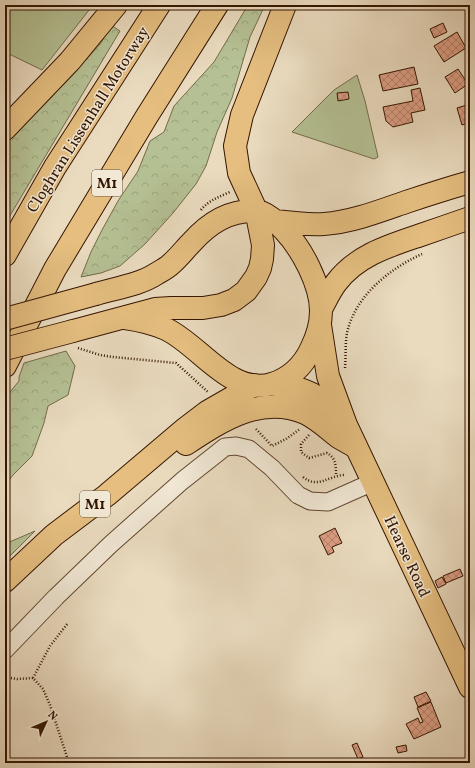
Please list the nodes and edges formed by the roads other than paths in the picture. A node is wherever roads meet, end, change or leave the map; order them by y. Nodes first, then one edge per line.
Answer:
1 (116, 5) edge
2 (159, 5) edge
3 (217, 5) edge
4 (285, 5) edge
5 (5, 129) edge
6 (470, 182) edge
7 (256, 210) junction
8 (470, 218) edge
9 (275, 221) junction
10 (5, 255) edge
11 (320, 317) junction
12 (125, 318) junction
13 (5, 319) edge
14 (5, 349) edge
15 (5, 366) edge
16 (262, 385) junction
17 (346, 425) junction
18 (356, 447) junction
19 (373, 482) junction
20 (107, 495) junction
21 (5, 581) edge
22 (5, 650) edge
23 (470, 687) edge

1 - 5 main road
2 - 10 main road, Cloghran Lissenhall Motorway
3 - 15 main road, M1
4 - 7 main road
6 - 9 main road
7 - 9 main road
7 - 12 main road
7 - 13 main road, bridge
8 - 11 main road
9 - 11 main road, Hearse Road
11 - 16 main road
11 - 17 main road, Hearse Road
12 - 14 main road, bridge
12 - 16 main road, Hearse Road
16 - 17 main road, Hearse Road
16 - 20 main road, M1
17 - 18 main road, Hearse Road
18 - 19 main road, Hearse Road
18 - 20 main road, M1
19 - 22 lane
19 - 23 main road, Hearse Road
20 - 21 main road, M1

